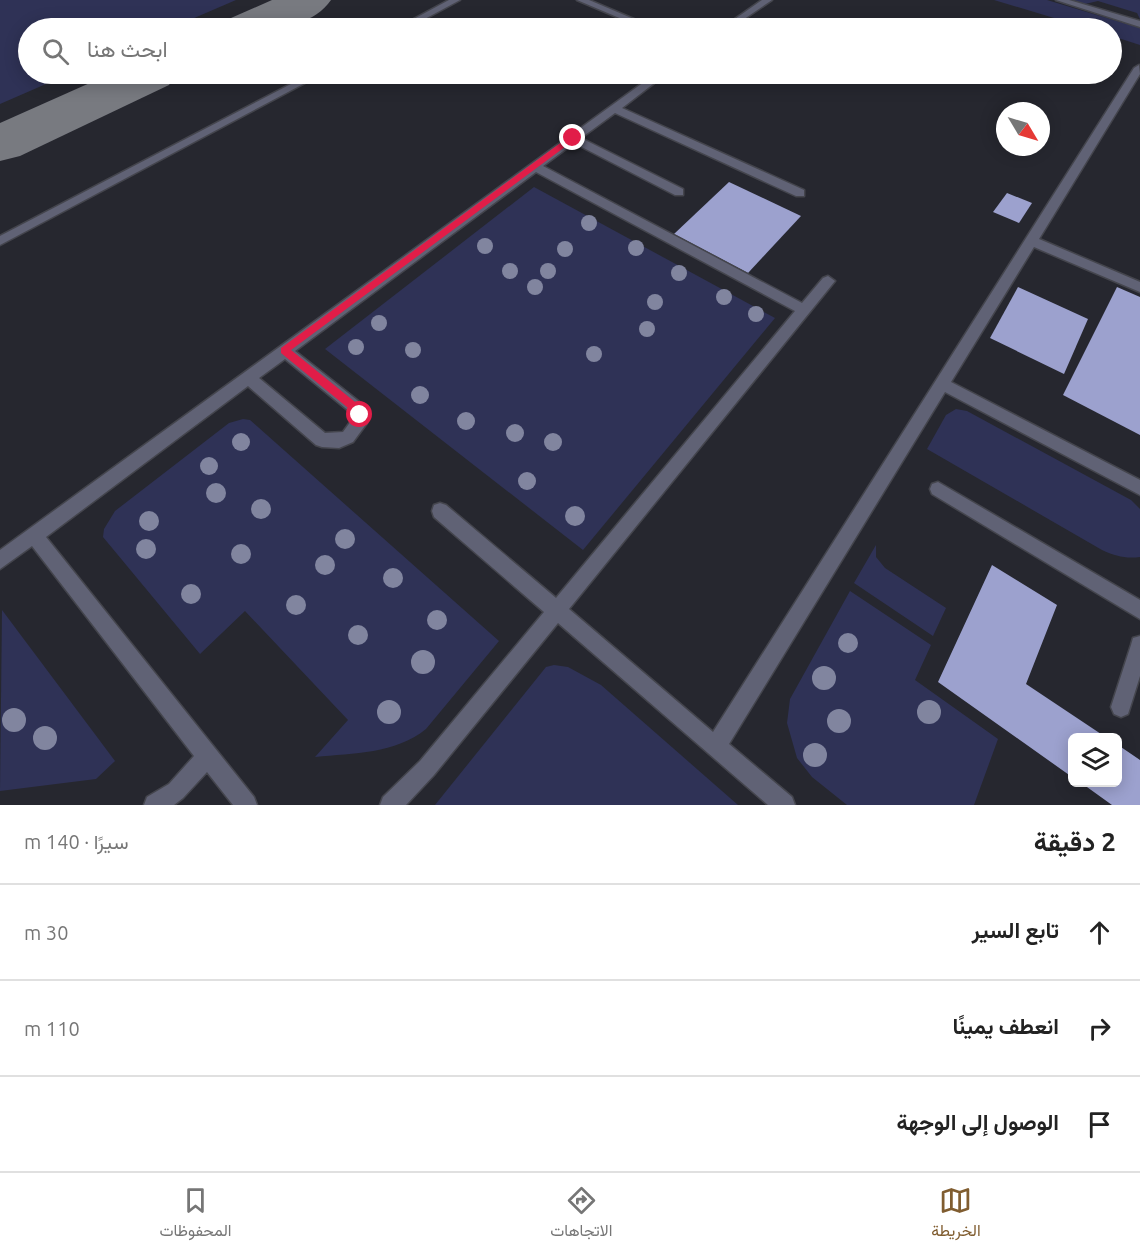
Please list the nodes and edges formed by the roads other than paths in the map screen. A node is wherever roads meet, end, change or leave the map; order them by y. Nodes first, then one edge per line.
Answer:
1 (456, 0) edge
2 (581, 0) edge
3 (768, 0) edge
4 (1060, 0) edge
5 (421, 18) edge
6 (625, 18) edge
7 (741, 18) edge
8 (1120, 18) edge
9 (1122, 19) edge
10 (1140, 24) edge
11 (1139, 68) edge
12 (298, 84) edge
13 (647, 84) edge
14 (614, 108) junction
15 (573, 138) junction
16 (534, 166) junction
17 (680, 192) dead end
18 (800, 193) dead end
19 (0, 241) edge
20 (1031, 242) junction
21 (828, 281) dead end
22 (1140, 287) edge
23 (804, 310) junction
24 (284, 350) junction
25 (247, 377) junction
26 (942, 384) junction
27 (1140, 488) edge
28 (938, 489) dead end
29 (440, 511) dead end
30 (34, 535) junction
31 (0, 560) edge
32 (557, 610) junction
33 (1140, 610) edge
34 (1140, 645) edge
35 (1121, 707) dead end
36 (716, 746) junction
37 (207, 757) junction
38 (155, 805) edge
39 (246, 805) edge
40 (391, 805) edge
41 (784, 805) edge

1 - 5 lane
2 - 6 lane
3 - 7 lane
4 - 8 lane
9 - 10 lane
11 - 20 lane
12 - 19 lane
13 - 14 lane
14 - 15 lane
14 - 18 lane
15 - 16 lane
15 - 17 lane
16 - 23 lane
16 - 24 lane
20 - 22 lane
20 - 26 lane
21 - 23 lane
23 - 32 lane
24 - 25 lane
24 - 25 lane
25 - 30 lane
26 - 27 lane
26 - 36 lane
28 - 33 lane
29 - 32 lane
30 - 31 lane
30 - 37 lane
32 - 36 lane
32 - 40 lane
34 - 35 lane
36 - 41 lane
37 - 38 lane
37 - 39 lane

